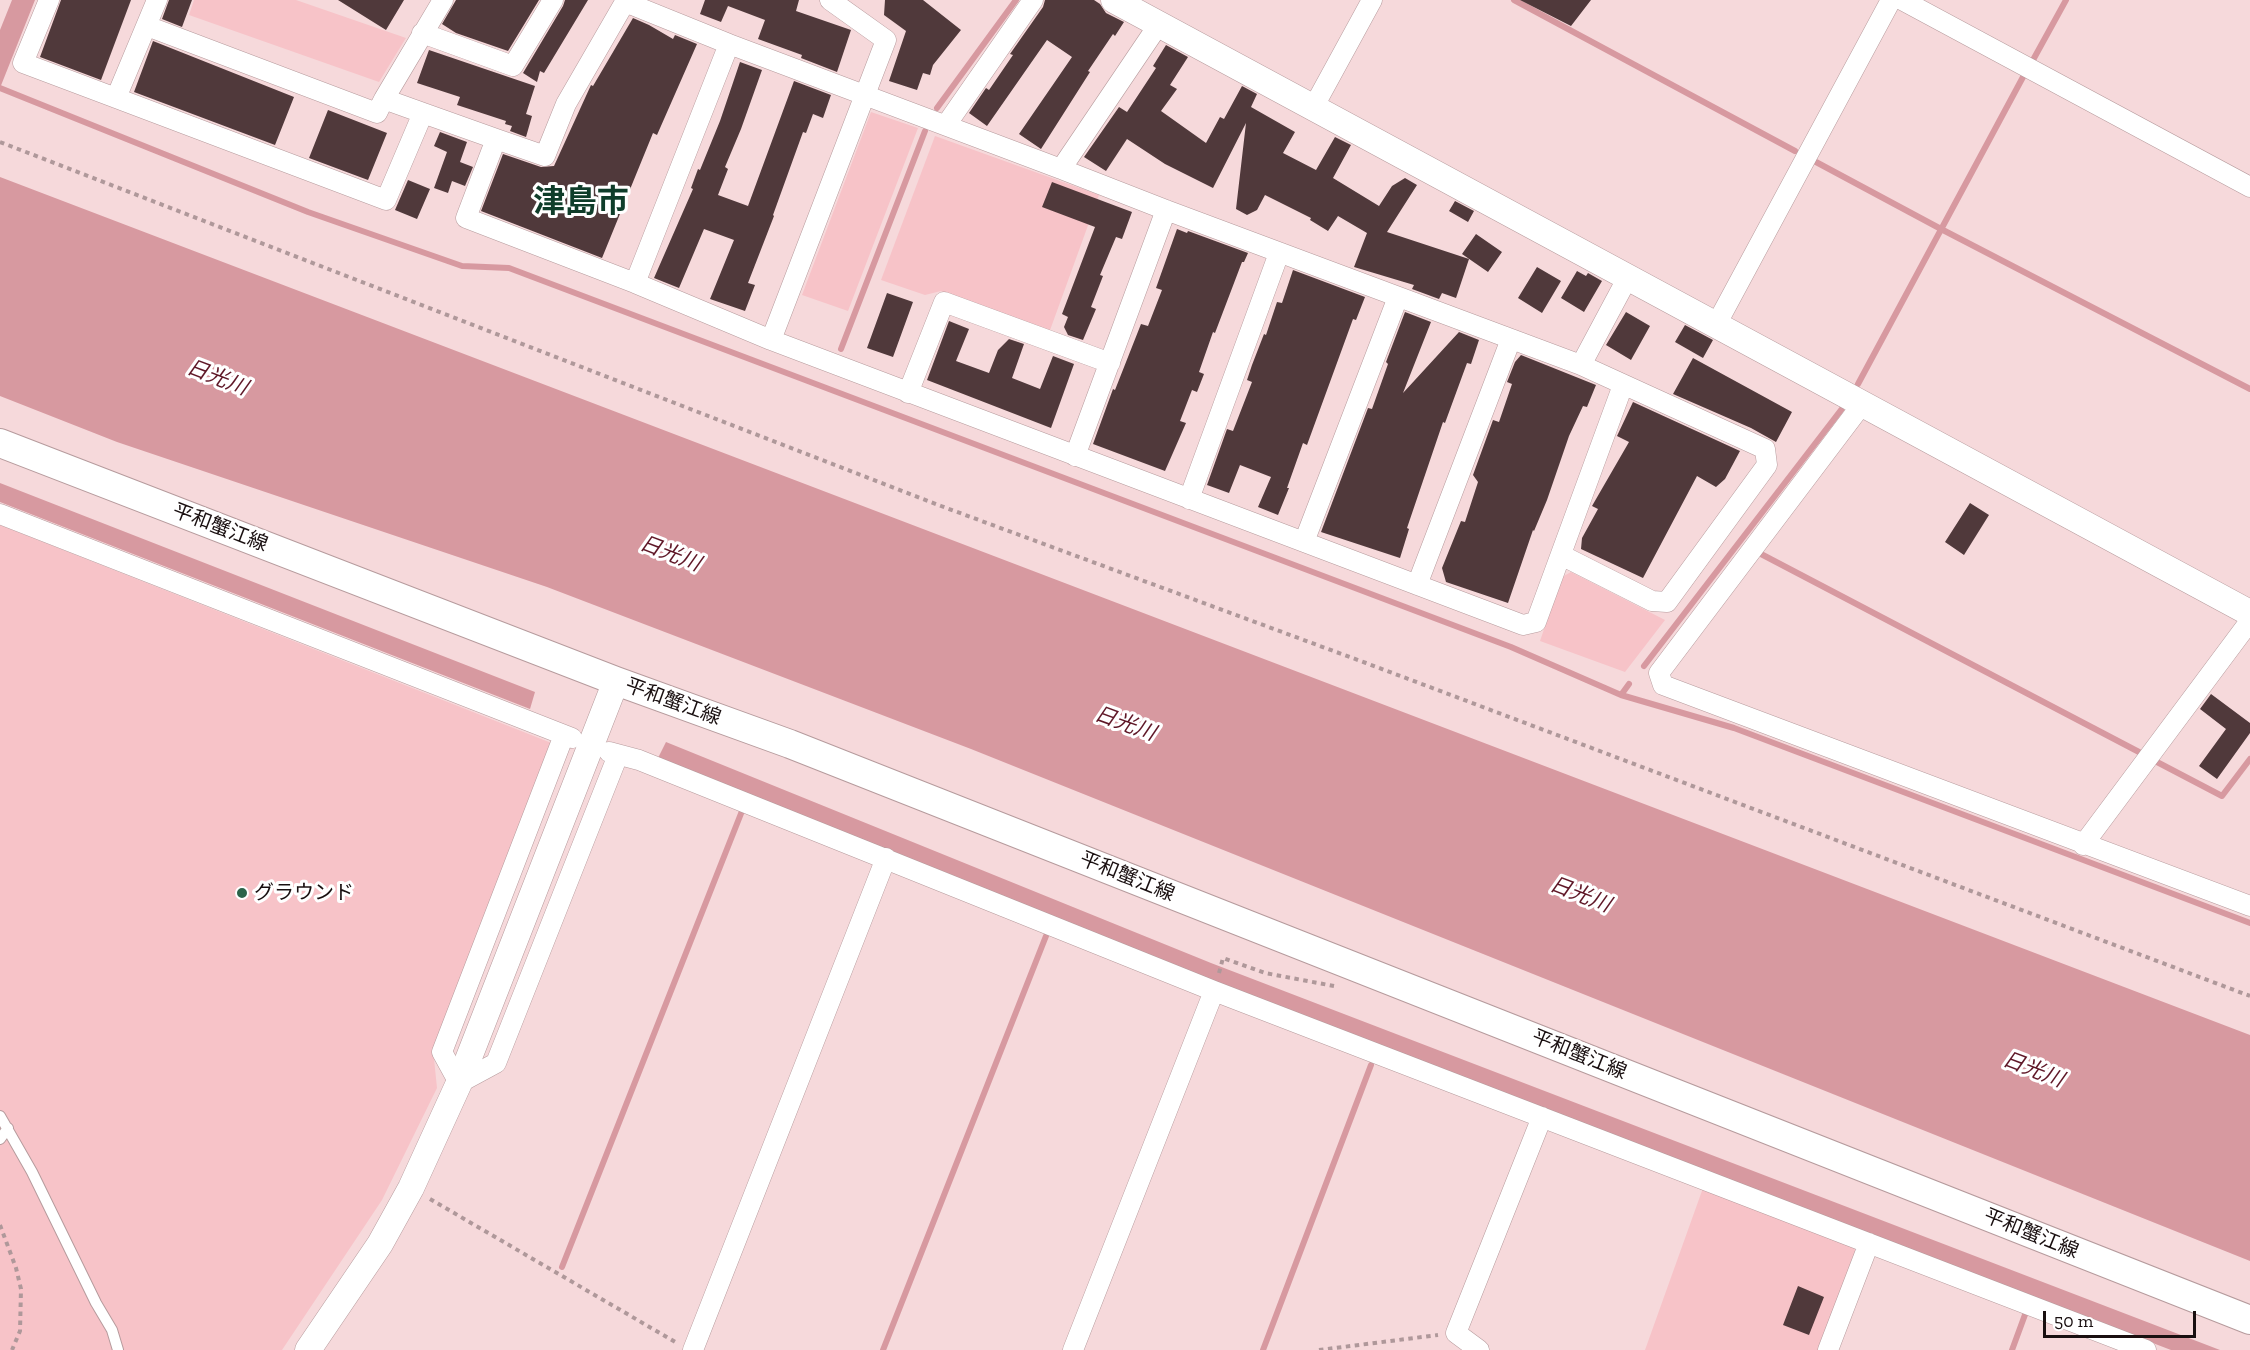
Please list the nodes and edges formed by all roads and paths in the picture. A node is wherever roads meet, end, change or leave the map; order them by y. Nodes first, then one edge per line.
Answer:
1 (49, 0) edge
2 (157, 0) edge
3 (442, 0) edge
4 (553, 0) edge
5 (830, 0) edge
6 (1033, 0) edge
7 (1114, 0) edge
8 (1372, 0) edge
9 (1891, 0) edge
10 (1902, 0) edge
11 (1159, 24) junction
12 (147, 26) junction
13 (422, 33) junction
14 (729, 44) junction
15 (865, 94) junction
16 (116, 98) junction
17 (384, 99) junction
18 (1313, 108) junction
19 (423, 113) junction
20 (946, 125) junction
21 (496, 139) junction
22 (0, 142) edge
23 (1061, 169) junction
24 (2250, 187) edge
25 (1166, 210) junction
26 (1279, 253) junction
27 (1628, 277) junction
28 (635, 284) junction
29 (1398, 297) junction
30 (1716, 325) junction
31 (1511, 339) junction
32 (771, 340) junction
33 (1110, 363) junction
34 (1581, 365) junction
35 (1623, 385) junction
36 (908, 393) junction
37 (1863, 403) junction
38 (0, 443) edge
39 (1075, 456) junction
40 (1189, 499) junction
41 (0, 514) edge
42 (1304, 542) junction
43 (1561, 555) junction
44 (1417, 585) junction
45 (2250, 613) edge
46 (2250, 621) edge
47 (616, 681) junction
48 (2084, 845) junction
49 (886, 858) junction
50 (2250, 906) edge
51 (1223, 958) dead end
52 (1345, 988) dead end
53 (1214, 991) junction
54 (2250, 996) edge
55 (459, 1083) junction
56 (0, 1116) edge
57 (1542, 1117) junction
58 (8, 1128) junction
59 (0, 1139) edge
60 (411, 1188) junction
61 (0, 1225) edge
62 (1869, 1243) junction
63 (2250, 1320) edge
64 (1456, 1333) junction
65 (686, 1347) edge
66 (12, 1350) edge
67 (118, 1350) edge
68 (308, 1350) edge
69 (1073, 1350) edge
70 (1320, 1350) edge
71 (1479, 1350) edge
72 (1828, 1350) edge
73 (2146, 1350) edge

1 - 16 street
2 - 12 street
3 - 13 street
4 - 13 street
5 - 15 street
6 - 20 street
7 - 11 street
8 - 18 street
9 - 30 street
10 - 24 street
11 - 18 street
11 - 23 street
12 - 16 street
12 - 17 street
13 - 17 street
14 - 15 street
14 - 21 street
14 - 28 street
15 - 20 street
15 - 32 street
16 - 19 street
17 - 19 street
18 - 27 street
19 - 21 street
20 - 23 street
21 - 28 street
22 - 54 path
23 - 25 street
25 - 26 street
25 - 33 street
26 - 29 street
26 - 40 street
27 - 30 street
27 - 34 street
28 - 32 street
29 - 31 street
29 - 42 street
30 - 37 street
31 - 34 street
31 - 44 street
32 - 36 street
33 - 36 street
33 - 39 street
34 - 35 street
35 - 43 street
35 - 43 street
36 - 39 street
37 - 45 street
37 - 48 street
38 - 47 main road, 平和蟹江線
39 - 40 street
40 - 42 street
41 - 55 street
42 - 44 street
43 - 44 street
46 - 48 street
47 - 55 street
47 - 63 main road, 平和蟹江線
48 - 50 street
49 - 53 street
49 - 55 street
49 - 65 street
51 - 52 path
53 - 57 street
53 - 69 street
55 - 60 street
56 - 58 lane
57 - 62 street
57 - 64 street
58 - 59 lane
58 - 67 lane
60 - 65 path
60 - 68 street
61 - 66 path
62 - 72 street
62 - 73 street
64 - 70 path
64 - 71 street

